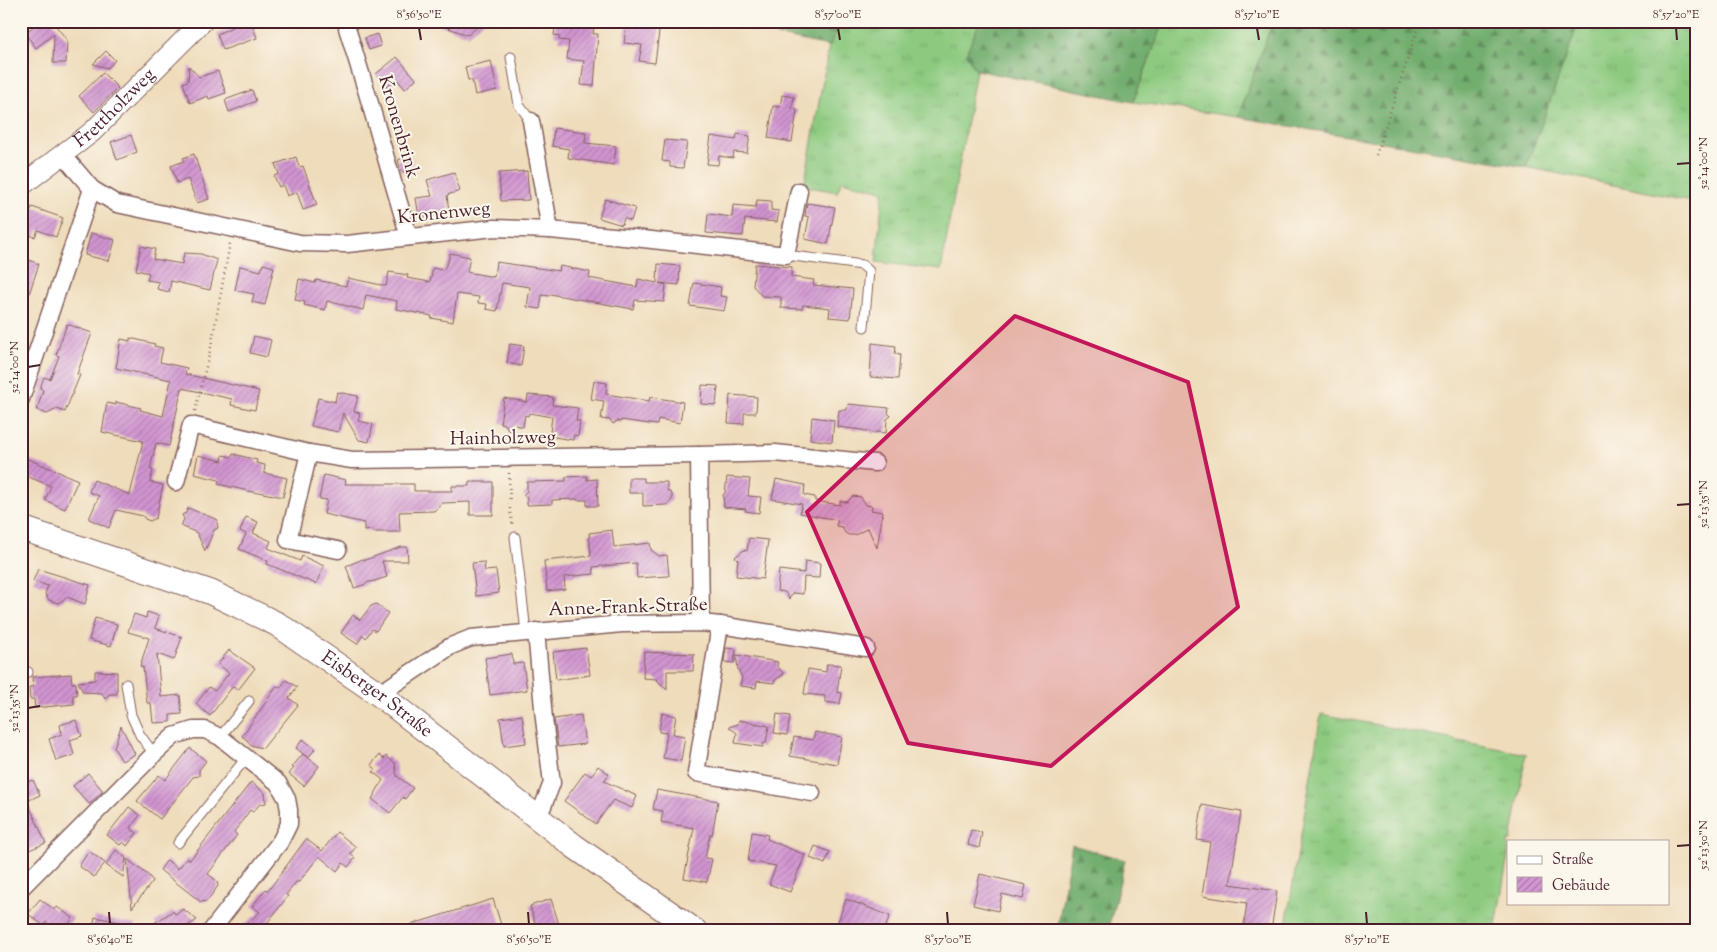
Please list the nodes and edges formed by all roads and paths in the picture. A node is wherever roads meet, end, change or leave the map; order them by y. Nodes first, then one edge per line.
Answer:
1 (203, 21) edge
2 (1420, 21) edge
3 (347, 28) dead end
4 (511, 57) dead end
5 (531, 121) joint
6 (63, 155) junction
7 (1376, 155) dead end
8 (21, 186) edge
9 (92, 189) junction
10 (799, 191) dead end
11 (233, 229) junction
12 (550, 230) junction
13 (408, 237) junction
14 (786, 254) junction
15 (864, 327) dead end
16 (21, 399) edge
17 (191, 425) junction
18 (309, 453) junction
19 (699, 456) junction
20 (508, 459) junction
21 (875, 463) dead end
22 (176, 482) dead end
23 (21, 528) edge
24 (515, 537) joint
25 (338, 550) dead end
26 (701, 623) junction
27 (720, 625) junction
28 (531, 632) junction
29 (866, 648) dead end
30 (126, 684) dead end
31 (378, 694) junction
32 (249, 701) dead end
33 (220, 737) junction
34 (154, 754) junction
35 (246, 758) junction
36 (812, 793) dead end
37 (536, 815) junction
38 (178, 843) dead end
39 (21, 888) edge
40 (211, 931) edge
41 (695, 931) edge

1 - 6 street, Frettholzweg
2 - 7 path
3 - 13 street, Kronenbrink
4 - 5 lane
5 - 12 street
6 - 8 street, Frettholzweg
6 - 9 street, Kronenweg
9 - 11 street, Kronenweg
9 - 16 street
10 - 14 street
11 - 13 street, Kronenweg
11 - 17 path
12 - 13 street, Kronenweg
12 - 14 street, Kronenweg
14 - 15 lane
17 - 18 street, Hainholzweg
17 - 22 street
18 - 20 street, Hainholzweg
18 - 25 street
19 - 20 street, Hainholzweg
19 - 21 street, Hainholzweg
19 - 26 street
20 - 24 path
23 - 31 main road, Eisberger Straße
24 - 28 lane
26 - 27 street, Anne-Frank-Straße
26 - 28 street, Anne-Frank-Straße
27 - 29 street, Anne-Frank-Straße
27 - 36 street, Anne-Frank-Straße
28 - 31 street, Anne-Frank-Straße
28 - 37 street, Anne-Frank-Straße
30 - 34 lane
31 - 37 main road, Eisberger Straße
32 - 33 lane
33 - 34 street
33 - 35 street
34 - 39 street
35 - 38 lane
35 - 40 street
37 - 41 main road, Eisberger Straße

